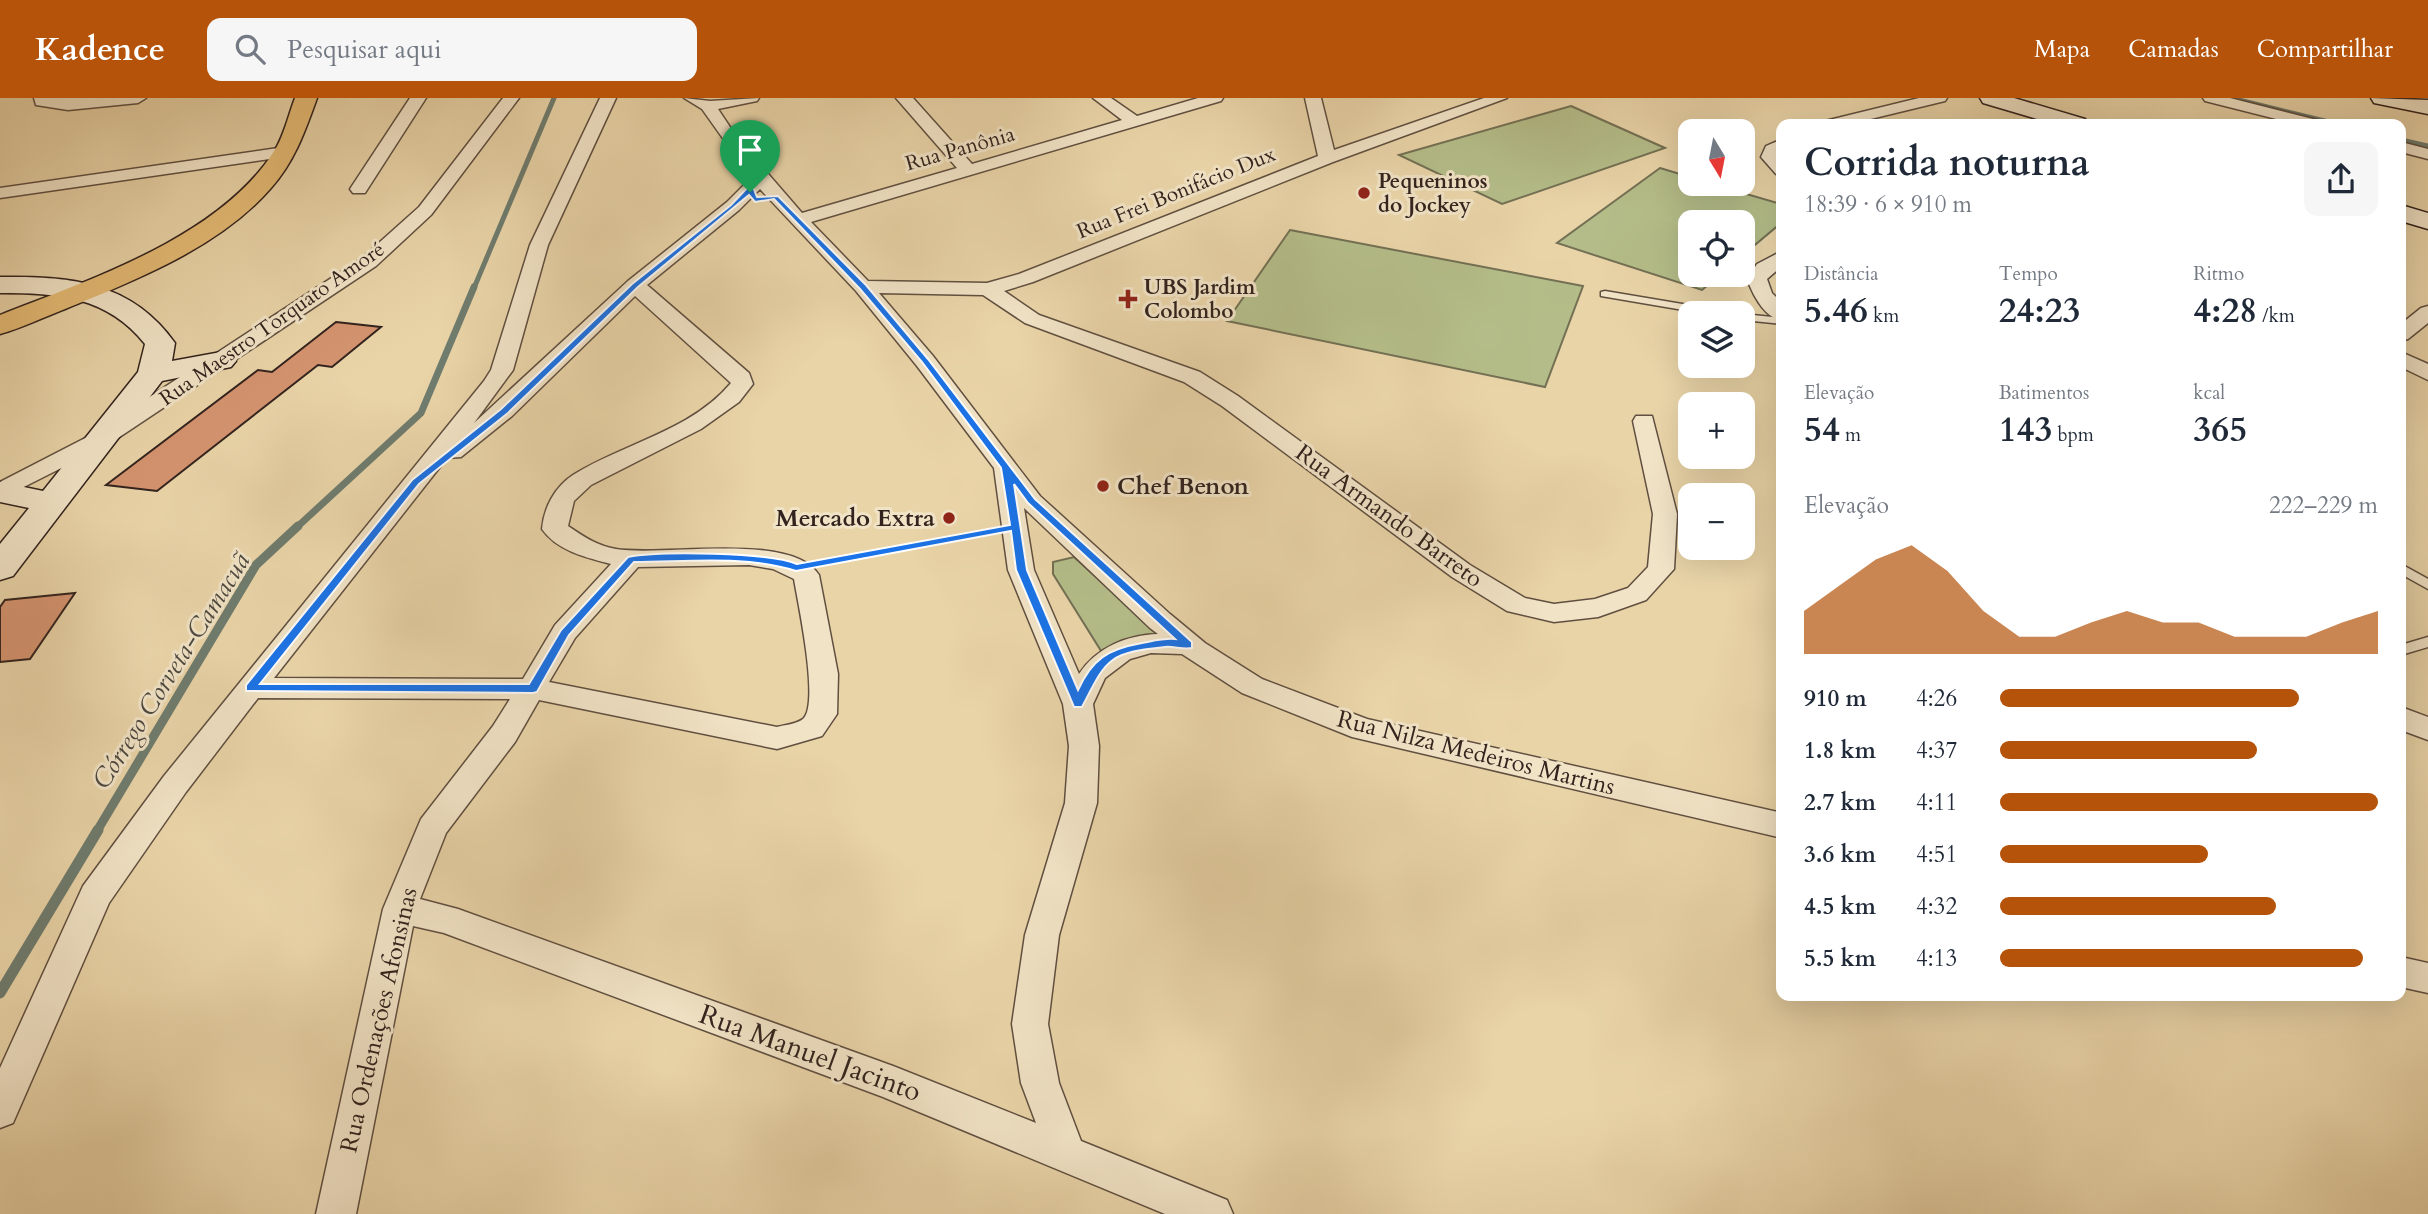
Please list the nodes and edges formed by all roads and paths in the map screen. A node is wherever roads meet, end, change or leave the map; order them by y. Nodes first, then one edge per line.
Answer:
1 (42, 98) edge
2 (138, 98) edge
3 (306, 98) edge
4 (418, 98) edge
5 (511, 98) edge
6 (608, 98) edge
7 (751, 98) edge
8 (904, 98) edge
9 (1101, 98) edge
10 (1215, 98) edge
11 (1313, 98) edge
12 (1499, 98) edge
13 (1939, 98) edge
14 (1991, 98) edge
15 (2211, 98) edge
16 (2382, 98) edge
17 (700, 102) edge
18 (2428, 107) edge
19 (1852, 119) edge
20 (2060, 119) edge
21 (2295, 119) edge
22 (1135, 121) junction
23 (1776, 148) edge
24 (2406, 148) edge
25 (285, 152) junction
26 (2428, 154) edge
27 (1327, 158) junction
28 (1776, 164) edge
29 (968, 170) junction
30 (359, 189) dead end
31 (761, 191) junction
32 (0, 193) edge
33 (2406, 214) edge
34 (799, 219) junction
35 (2428, 221) edge
36 (1776, 261) edge
37 (0, 285) edge
38 (635, 285) junction
39 (863, 287) junction
40 (87, 289) junction
41 (988, 289) junction
42 (1605, 294) dead end
43 (1678, 306) edge
44 (1776, 309) edge
45 (2428, 312) edge
46 (1755, 318) edge
47 (1776, 320) edge
48 (0, 325) edge
49 (2406, 331) edge
50 (221, 361) junction
51 (2406, 361) edge
52 (2428, 373) edge
53 (152, 374) junction
54 (130, 401) junction
55 (1644, 421) dead end
56 (101, 439) junction
57 (1006, 467) junction
58 (415, 482) junction
59 (0, 485) edge
60 (0, 492) edge
61 (51, 503) junction
62 (1015, 527) junction
63 (631, 559) junction
64 (0, 568) edge
65 (796, 568) junction
66 (2406, 571) edge
67 (2428, 584) edge
68 (2428, 642) edge
69 (1188, 645) junction
70 (2406, 649) edge
71 (250, 688) junction
72 (533, 689) junction
73 (1078, 704) junction
74 (2406, 720) edge
75 (2428, 729) edge
76 (1776, 825) edge
77 (400, 909) junction
78 (2406, 973) edge
79 (2428, 978) edge
80 (0, 1111) edge
81 (1066, 1153) junction
82 (337, 1214) edge
83 (1213, 1214) edge

1 - 2 street
3 - 25 main road
4 - 30 street
5 - 50 street, Rua Maestro Torquato Amoré
6 - 58 street
7 - 17 street
8 - 29 street
9 - 22 street
10 - 22 street, Rua Panônia
11 - 27 street
12 - 27 street, Rua Frei Bonifácio Dux
13 - 19 street
14 - 20 street
15 - 21 street
16 - 18 street
17 - 31 street, Rua Nilza Medeiros Martins
22 - 29 street, Rua Panônia
23 - 28 street
24 - 26 street
25 - 32 street
25 - 40 main road
27 - 41 street, Rua Frei Bonifácio Dux
29 - 34 street, Rua Panônia
31 - 34 street, Rua Nilza Medeiros Martins
31 - 38 street
33 - 35 street
34 - 39 street, Rua Nilza Medeiros Martins
36 - 44 street
37 - 40 street
38 - 58 street
38 - 63 street
39 - 41 street, Rua Frei Bonifácio Dux
39 - 57 street, Rua Nilza Medeiros Martins
40 - 48 main road
40 - 53 street
41 - 55 street, Rua Armando Barreto
42 - 43 lane
45 - 49 street
46 - 47 lane
50 - 53 street
50 - 56 street, Rua Maestro Torquato Amoré
51 - 52 street
53 - 54 street
54 - 56 street
54 - 59 street
56 - 60 street, Rua Maestro Torquato Amoré
56 - 61 street
57 - 62 street
57 - 69 street, Rua Nilza Medeiros Martins
58 - 71 street
60 - 61 street
61 - 64 street
62 - 65 path
62 - 73 street
63 - 65 street
63 - 72 street, Rua Ordenações Afonsinas
65 - 72 street
66 - 67 lane
68 - 70 lane
69 - 73 street
69 - 76 street, Rua Nilza Medeiros Martins
71 - 72 street
71 - 80 street
72 - 77 street, Rua Ordenações Afonsinas
73 - 81 street
74 - 75 street
77 - 81 street, Rua Manuel Jacinto
77 - 82 street, Rua Ordenações Afonsinas
78 - 79 street
81 - 83 street, Rua Manuel Jacinto

